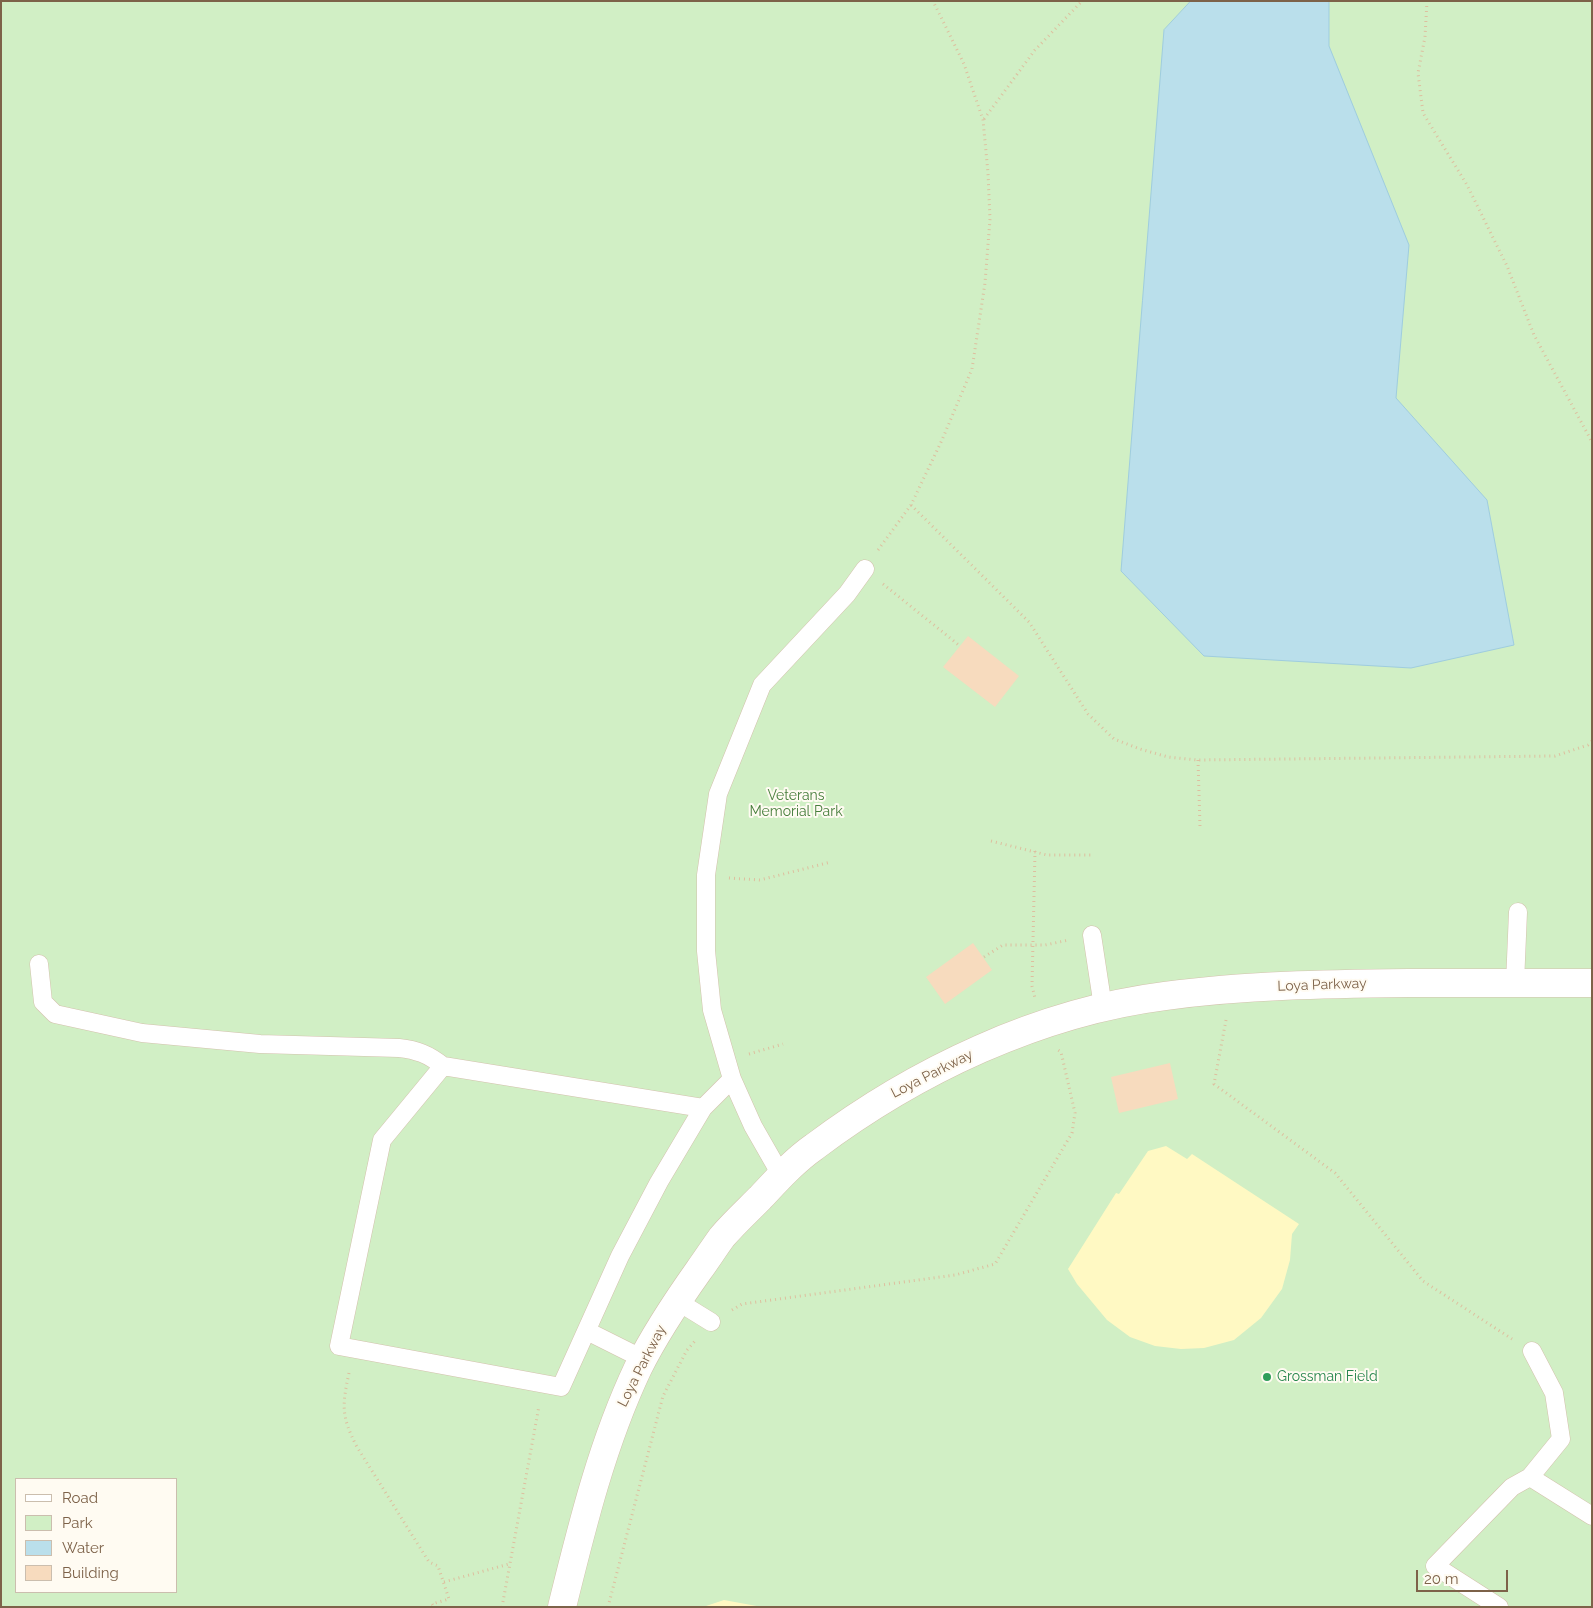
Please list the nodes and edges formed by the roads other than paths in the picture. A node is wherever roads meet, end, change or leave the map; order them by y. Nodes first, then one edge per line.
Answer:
1 (865, 569) road end
2 (1518, 912) dead end
3 (1092, 935) dead end
4 (39, 964) dead end
5 (1514, 983) junction
6 (1592, 983) edge
7 (1103, 1007) junction
8 (443, 1066) junction
9 (732, 1079) junction
10 (703, 1108) junction
11 (781, 1175) junction
12 (677, 1301) junction
13 (711, 1322) road end
14 (586, 1331) junction
15 (1532, 1352) road end
16 (643, 1359) junction
17 (1530, 1477) junction
18 (1592, 1516) edge
19 (562, 1607) edge
20 (1499, 1607) edge

1 - 9 lane
2 - 5 lane
3 - 7 lane
4 - 8 lane
5 - 6 street, Loya Parkway
5 - 7 street, Loya Parkway
7 - 11 street, Loya Parkway
8 - 10 lane
8 - 14 lane
9 - 10 lane
9 - 11 lane
10 - 14 lane
11 - 12 street, Loya Parkway
12 - 13 lane
12 - 16 street, Loya Parkway
14 - 16 lane
15 - 17 lane
16 - 19 street, Loya Parkway
17 - 18 lane
17 - 20 lane

